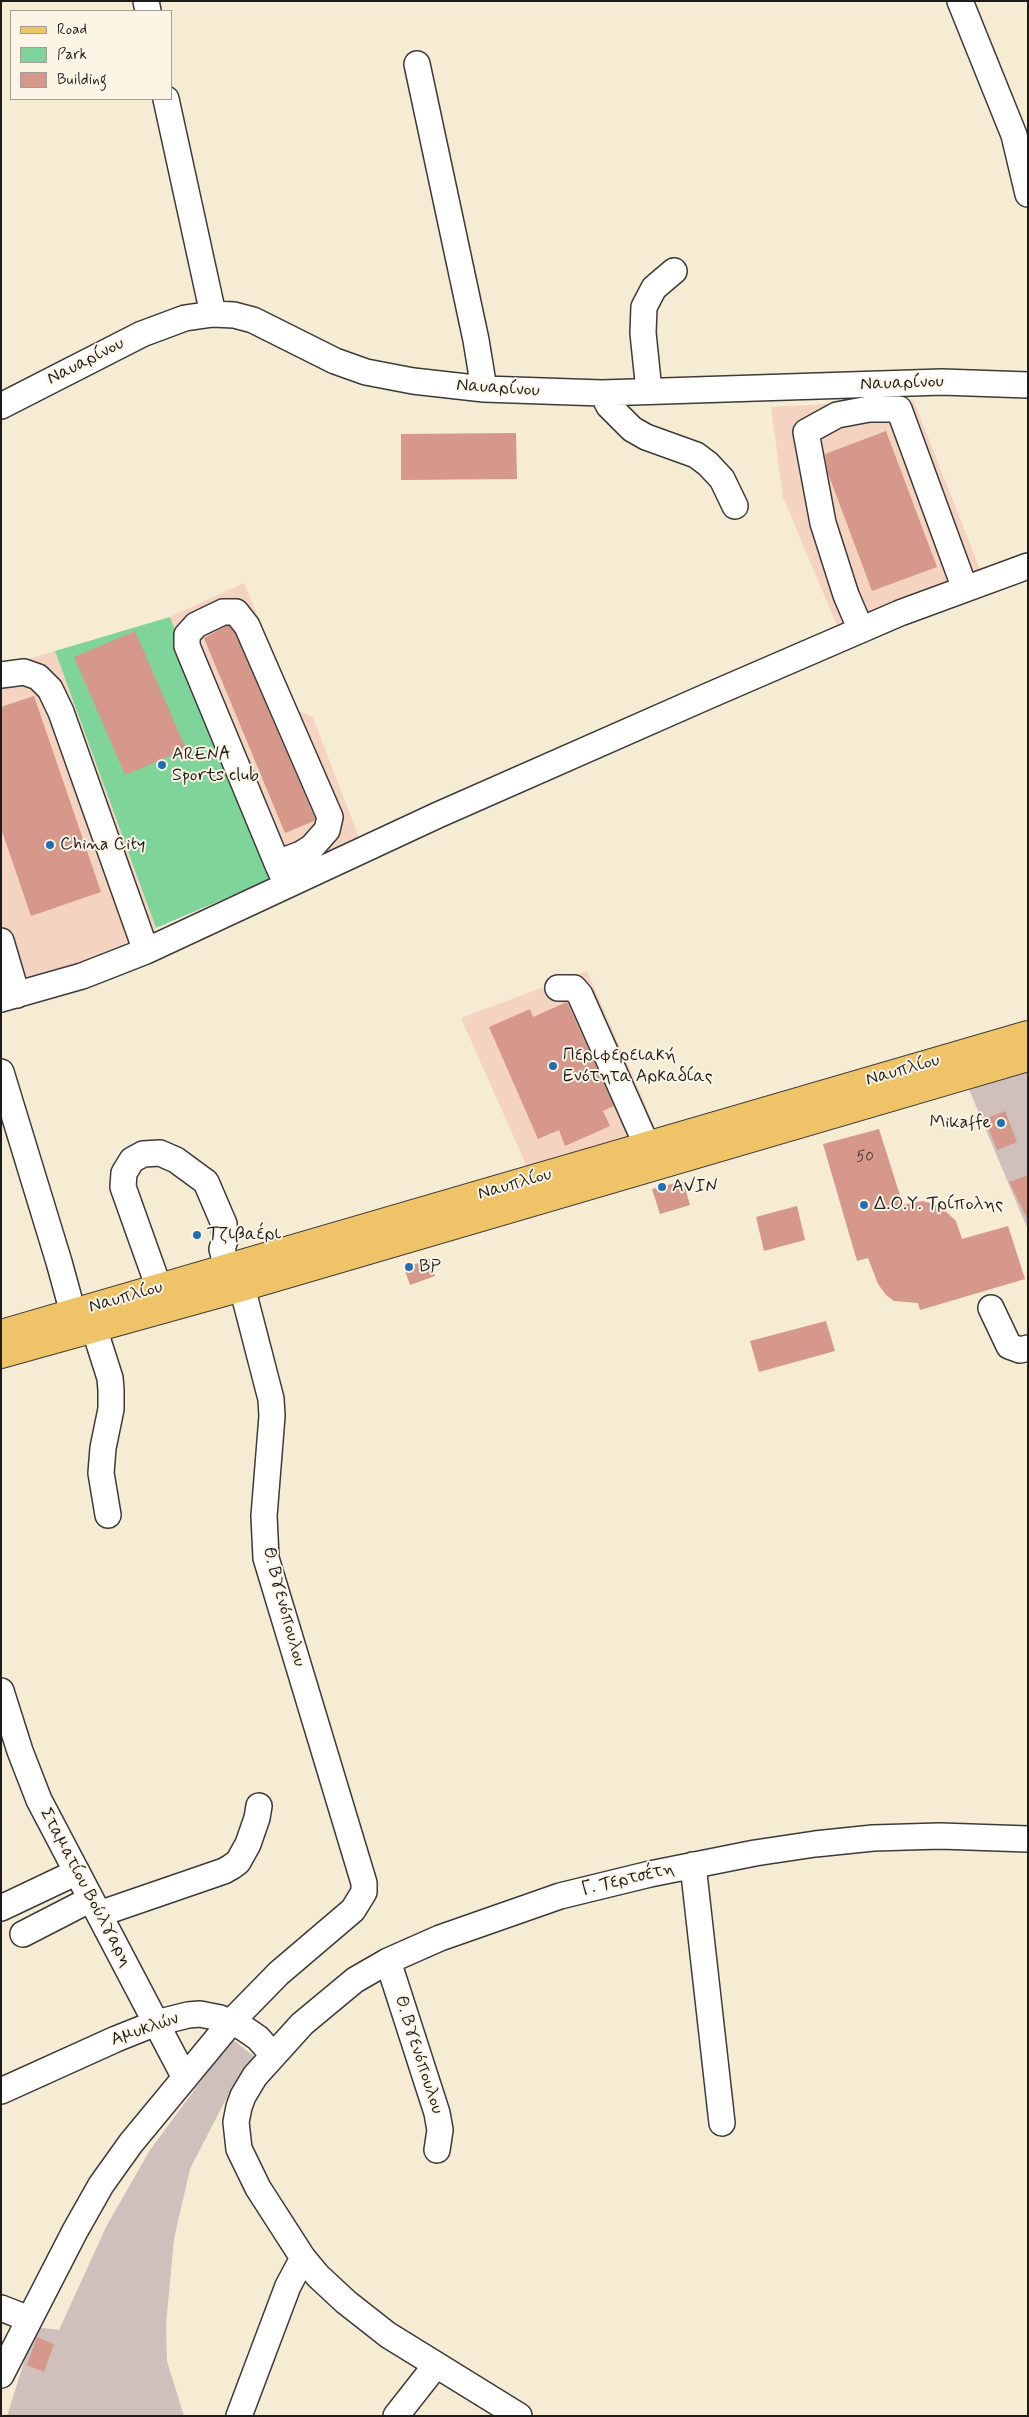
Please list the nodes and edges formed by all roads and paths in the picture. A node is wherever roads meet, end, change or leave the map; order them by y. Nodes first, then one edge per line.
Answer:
1 (960, 1) edge
2 (416, 64) dead end
3 (166, 100) edge
4 (1028, 194) edge
5 (674, 271) dead end
6 (213, 314) junction
7 (1028, 384) edge
8 (484, 389) junction
9 (649, 391) junction
10 (602, 393) junction
11 (1, 406) edge
12 (735, 506) dead end
13 (1028, 566) edge
14 (965, 589) junction
15 (861, 630) junction
16 (1, 675) edge
17 (282, 874) junction
18 (1, 941) edge
19 (146, 951) junction
20 (558, 988) dead end
21 (9, 997) edge
22 (1027, 1057) edge
23 (1, 1072) edge
24 (647, 1146) junction
25 (234, 1278) junction
26 (159, 1288) junction
27 (991, 1308) dead end
28 (83, 1321) junction
29 (1, 1334) edge
30 (1028, 1348) edge
31 (1, 1354) edge
32 (108, 1515) dead end
33 (1, 1691) edge
34 (259, 1806) dead end
35 (1028, 1839) edge
36 (693, 1865) junction
37 (77, 1872) junction
38 (95, 1907) junction
39 (1, 1908) edge
40 (23, 1934) dead end
41 (388, 1961) junction
42 (231, 2022) junction
43 (156, 2023) junction
44 (273, 2055) junction
45 (185, 2078) junction
46 (1, 2091) edge
47 (722, 2123) dead end
48 (437, 2150) dead end
49 (303, 2258) junction
50 (1, 2308) edge
51 (29, 2320) junction
52 (436, 2365) junction
53 (1, 2375) edge
54 (239, 2416) edge
55 (396, 2416) edge
56 (519, 2416) edge

1 - 4 street
2 - 8 street
3 - 6 street
5 - 9 street
6 - 8 street, Ναυαρίνου
6 - 11 street, Ναυαρίνου
7 - 9 street, Ναυαρίνου
8 - 10 street, Ναυαρίνου
9 - 10 street, Ναυαρίνου
10 - 12 street
13 - 14 street
14 - 15 street
14 - 15 street
15 - 17 street
16 - 19 street
17 - 17 street
17 - 19 street
18 - 21 street
19 - 21 street
20 - 24 street
22 - 24 main road, Ναυπλίου
22 - 25 main road, Ναυπλίου
23 - 28 street
24 - 25 main road, Ναυπλίου
25 - 26 main road, Ναυπλίου
25 - 26 street, Θ. Βγενόπουλου
25 - 28 main road, Ναυπλίου
25 - 42 street, Θ. Βγενόπουλου
26 - 28 main road, Ναυπλίου
27 - 30 street
28 - 29 main road, Ναυπλίου
28 - 31 main road, Ναυπλίου
28 - 32 street
33 - 37 street, Σταματίου Βούλγαρη
34 - 38 street
35 - 36 street, Γ. Τερτσέτη
36 - 41 street, Γ. Τερτσέτη
36 - 47 street
37 - 38 street, Σταματίου Βούλγαρη
37 - 39 street
38 - 40 street
38 - 43 street, Σταματίου Βούλγαρη
41 - 44 street, Γ. Τερτσέτη
41 - 48 street, Θ. Βγενόπουλου
42 - 43 street, Αμυκλών
42 - 44 street, Αμυκλών
42 - 45 street
43 - 45 street, Σταματίου Βούλγαρη
43 - 46 street, Αμυκλών
44 - 49 street
45 - 51 street
49 - 52 street
49 - 54 street
50 - 51 street
51 - 53 street
52 - 55 street
52 - 56 street

